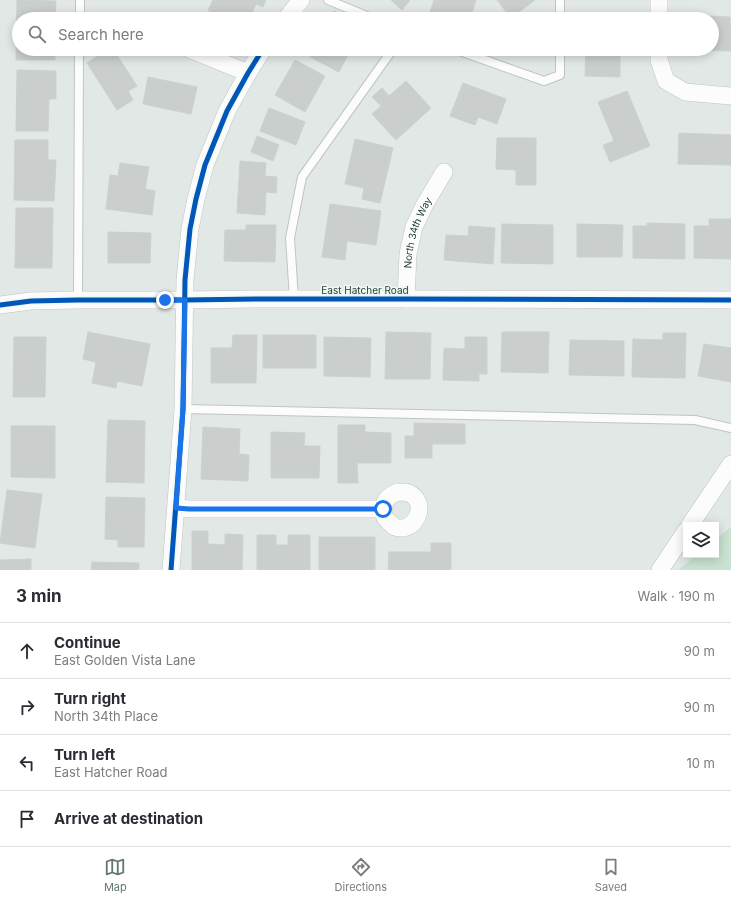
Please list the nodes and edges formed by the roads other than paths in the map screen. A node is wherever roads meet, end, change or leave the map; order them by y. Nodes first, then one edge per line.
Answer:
1 (80, 0) edge
2 (301, 0) edge
3 (328, 0) edge
4 (560, 0) edge
5 (660, 0) edge
6 (80, 12) edge
7 (292, 12) edge
8 (357, 12) edge
9 (560, 12) edge
10 (659, 12) edge
11 (79, 56) edge
12 (206, 56) edge
13 (259, 56) edge
14 (388, 56) edge
15 (474, 56) edge
16 (560, 56) edge
17 (659, 56) edge
18 (248, 73) junction
19 (731, 96) edge
20 (444, 172) dead end
21 (294, 299) junction
22 (406, 299) junction
23 (78, 300) junction
24 (185, 300) junction
25 (731, 300) edge
26 (0, 305) edge
27 (183, 409) junction
28 (731, 428) edge
29 (731, 464) edge
30 (176, 508) junction
31 (383, 509) dead end
32 (692, 522) edge
33 (683, 536) edge
34 (171, 570) edge
35 (660, 570) edge

1 - 6 lane
2 - 7 street
3 - 8 lane
4 - 9 lane
5 - 10 street
11 - 23 lane
12 - 18 street
13 - 18 street
14 - 21 lane
15 - 16 lane
17 - 19 street
18 - 24 street
20 - 22 street, North 34th Way
21 - 22 street, East Hatcher Road
21 - 24 street, East Hatcher Road
22 - 25 street, East Hatcher Road
23 - 24 street, East Hatcher Road
23 - 26 street, East Hatcher Road
24 - 27 street
27 - 28 lane
27 - 30 street
29 - 32 street
30 - 31 street
30 - 34 street
33 - 35 street

